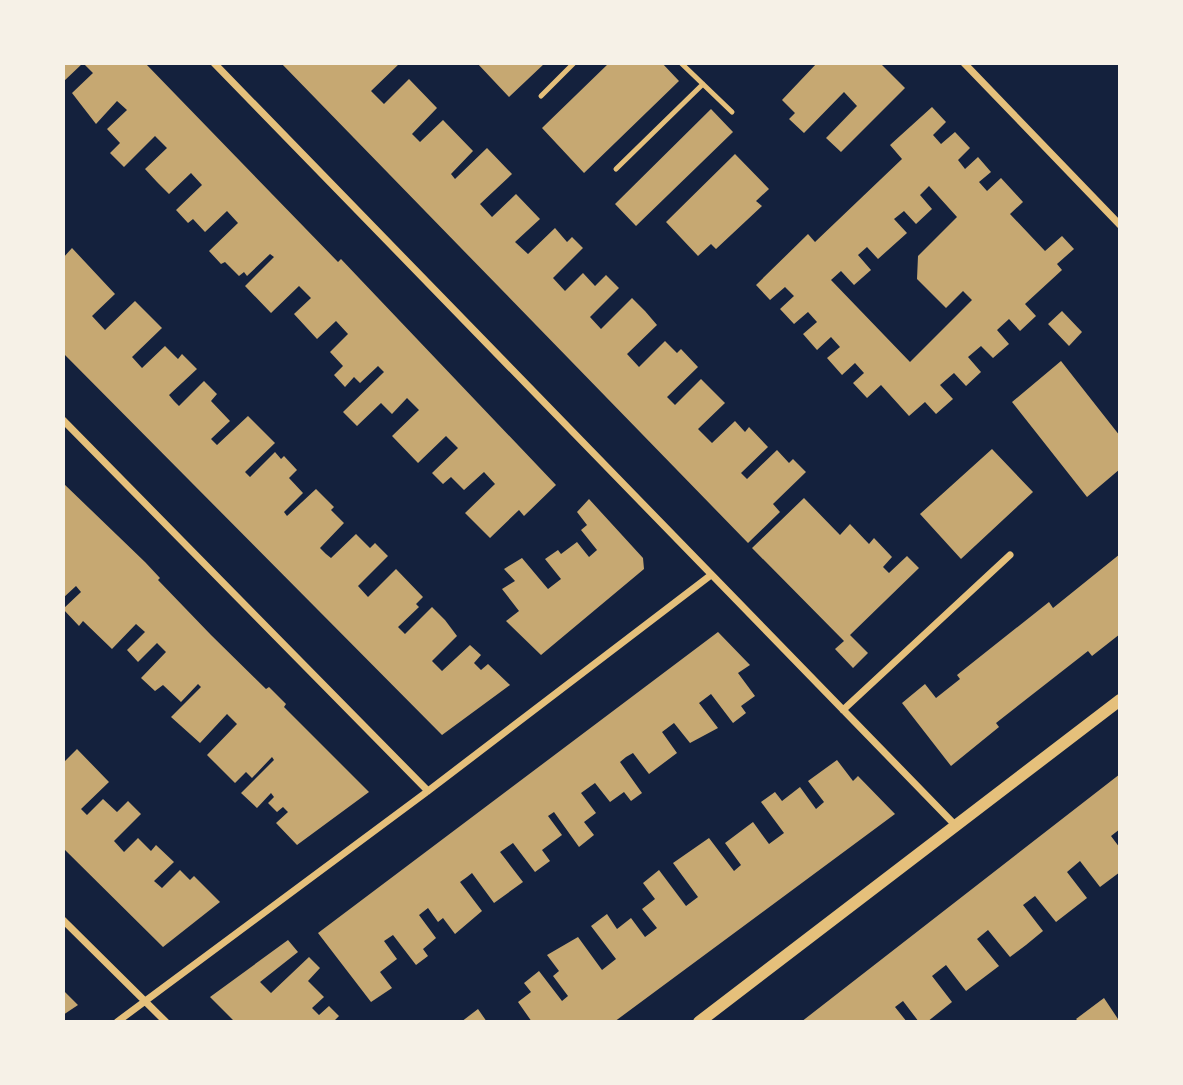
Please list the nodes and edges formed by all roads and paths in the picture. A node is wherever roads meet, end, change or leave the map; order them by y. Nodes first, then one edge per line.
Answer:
1 (214, 63) edge
2 (574, 63) edge
3 (681, 63) edge
4 (964, 63) edge
5 (703, 84) junction
6 (541, 96) dead end
7 (732, 112) dead end
8 (616, 169) dead end
9 (1120, 225) edge
10 (63, 420) edge
11 (1010, 555) dead end
12 (711, 575) junction
13 (1120, 700) edge
14 (843, 710) junction
15 (428, 791) junction
16 (957, 827) junction
17 (63, 920) edge
18 (146, 1003) junction
19 (117, 1022) edge
20 (166, 1022) edge
21 (699, 1022) edge

1 - 12 street
2 - 6 lane
3 - 5 lane
4 - 9 street
5 - 7 lane
5 - 8 lane
10 - 15 street
11 - 14 street
12 - 14 street
12 - 15 street
13 - 16 street
14 - 16 street
15 - 18 street
16 - 21 street
17 - 18 street
18 - 19 street
18 - 20 street

